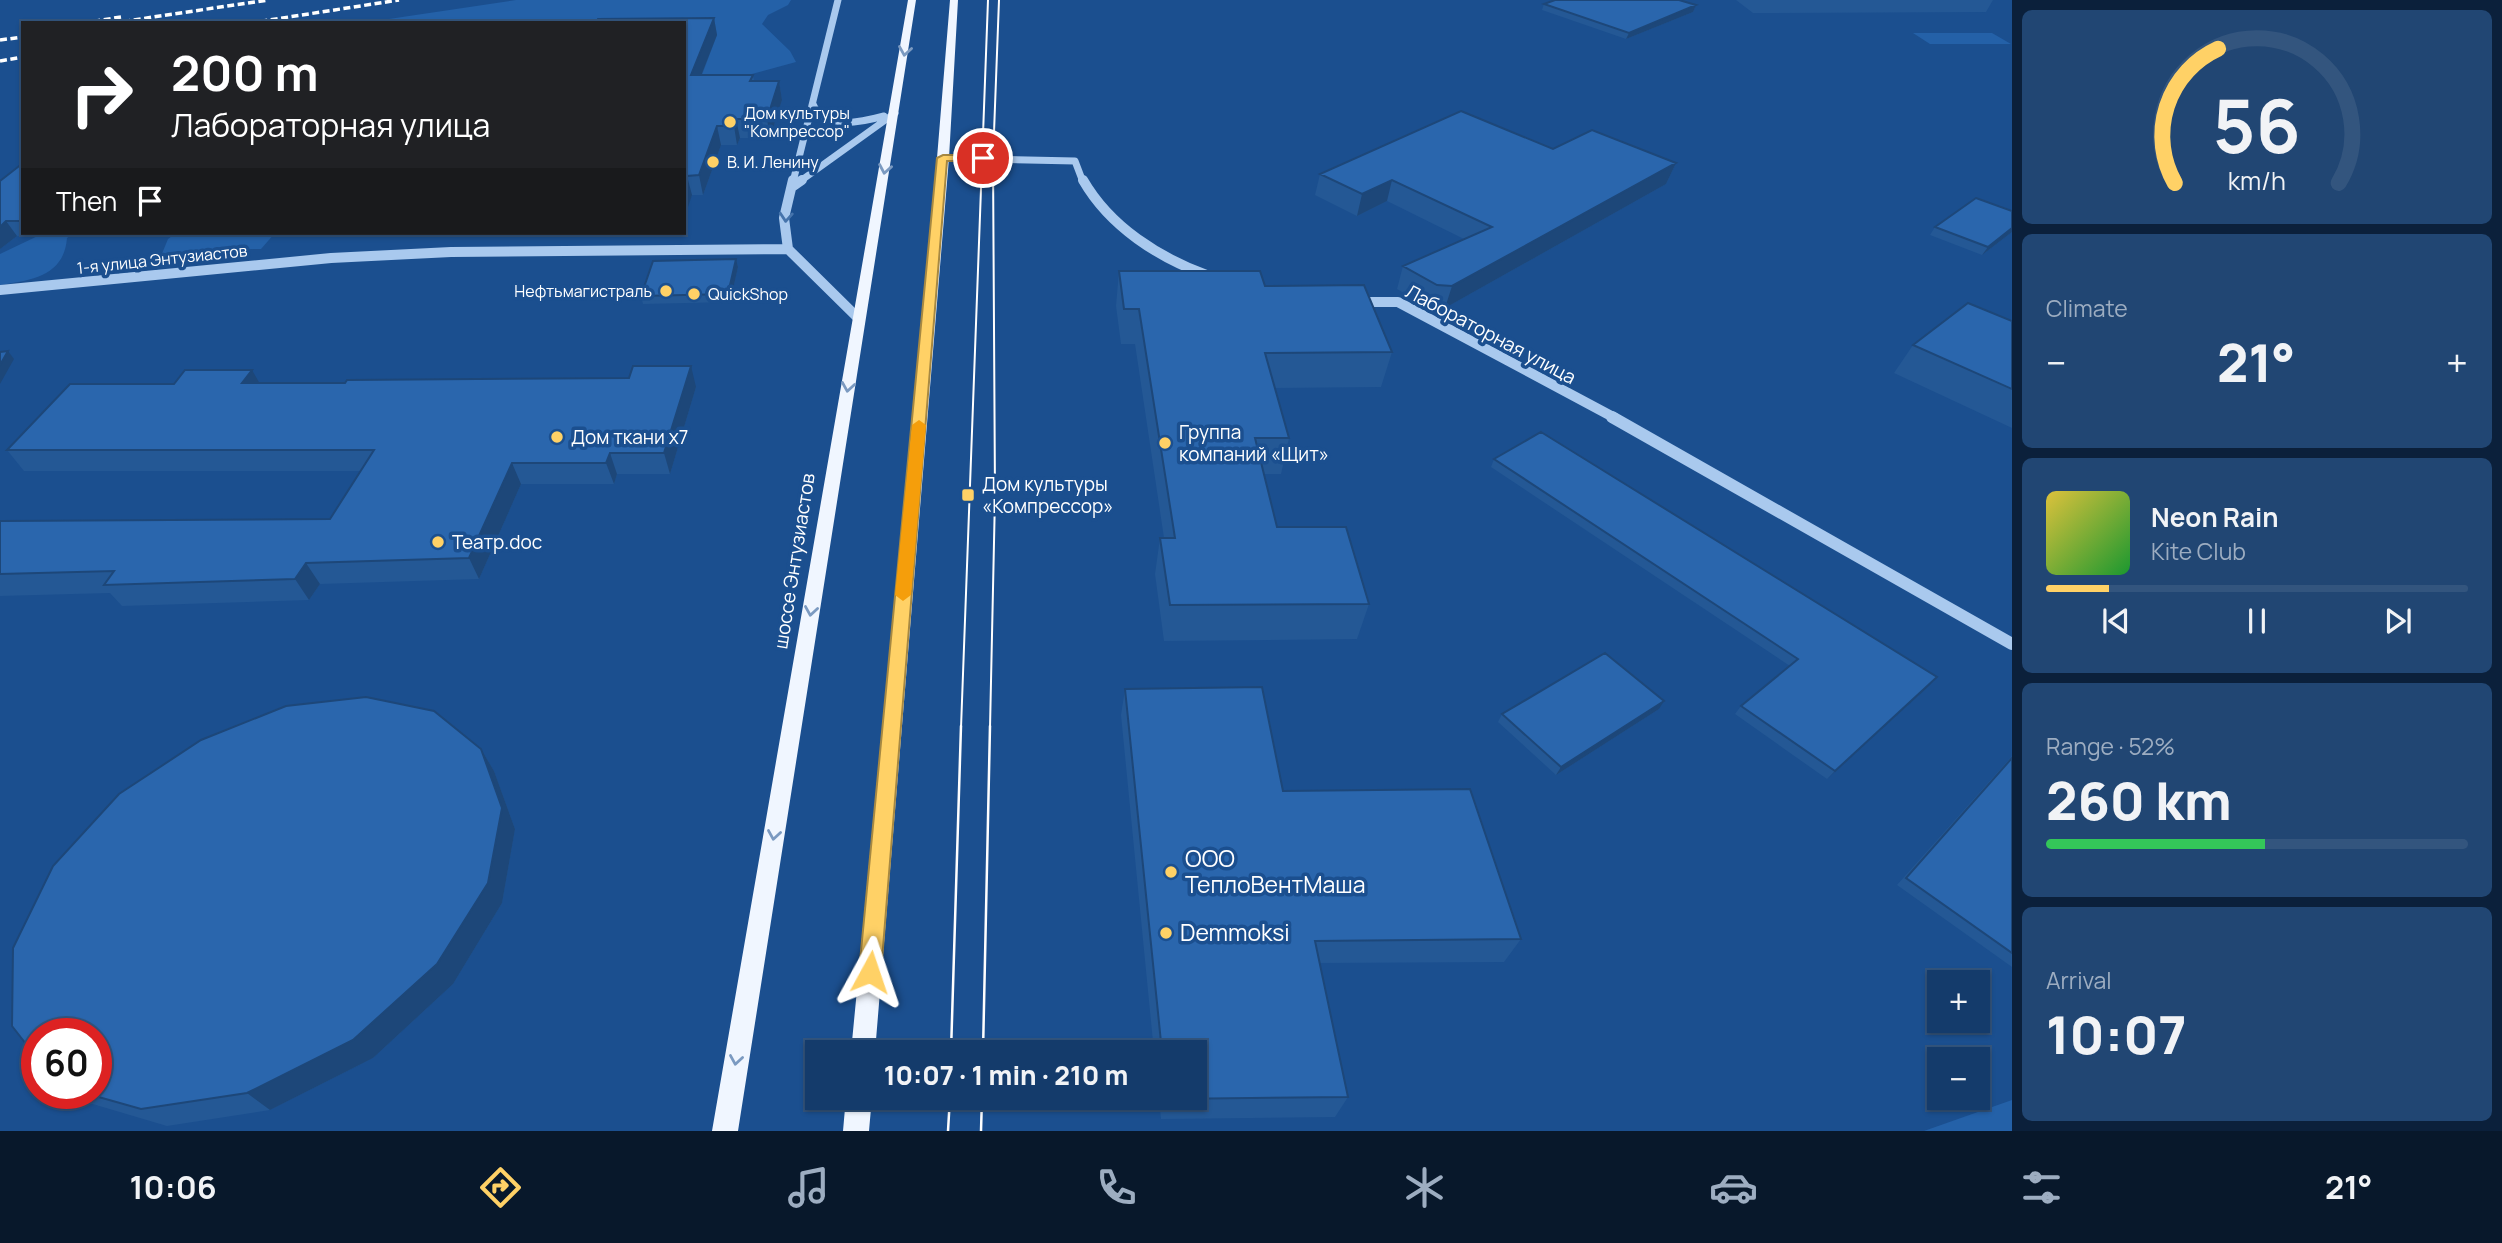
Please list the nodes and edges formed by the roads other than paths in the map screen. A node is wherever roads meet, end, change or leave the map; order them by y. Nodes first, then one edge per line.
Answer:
1 (838, 0) edge
2 (912, 0) edge
3 (954, 0) edge
4 (813, 104) junction
5 (896, 106) junction
6 (943, 158) junction
7 (792, 187) junction
8 (788, 249) junction
9 (1225, 282) edge
10 (0, 290) edge
11 (1347, 303) edge
12 (859, 319) junction
13 (2012, 644) edge
14 (864, 1040) edge
15 (858, 1110) edge
16 (724, 1131) edge
17 (856, 1131) edge

1 - 4 street
2 -> 5 main road, шоссе Энтузиастов
3 - 6 main road
4 - 5 street
4 - 7 street
5 - 7 street
5 -> 12 main road, шоссе Энтузиастов
6 - 9 street
6 - 14 main road
7 -> 8 street
8 - 10 street, 1-я улица Энтузиастов
8 - 12 street
11 - 13 street, Лабораторная улица
12 -> 16 main road, шоссе Энтузиастов
15 - 17 main road

